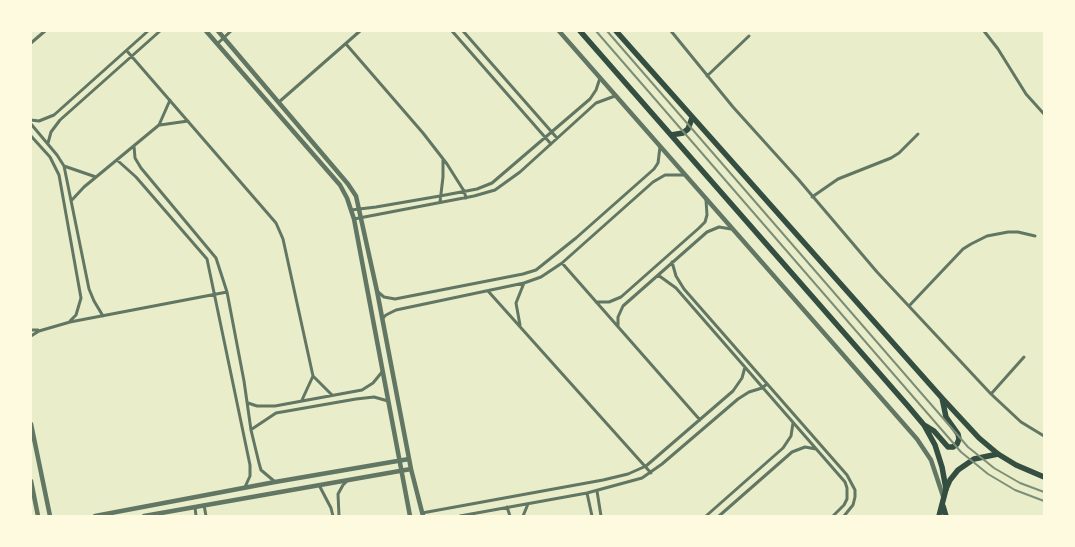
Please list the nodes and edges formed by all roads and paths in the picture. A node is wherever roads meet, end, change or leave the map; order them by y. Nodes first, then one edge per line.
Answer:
1 (45, 31) edge
2 (148, 31) edge
3 (160, 31) edge
4 (206, 31) edge
5 (218, 31) edge
6 (231, 31) edge
7 (360, 31) edge
8 (452, 31) edge
9 (463, 31) edge
10 (559, 31) edge
11 (580, 31) edge
12 (616, 31) edge
13 (671, 31) edge
14 (984, 31) edge
15 (749, 36) dead end
16 (211, 37) junction
17 (223, 38) junction
18 (31, 43) edge
19 (217, 44) junction
20 (346, 44) junction
21 (127, 51) junction
22 (132, 56) junction
23 (707, 76) junction
24 (600, 78) junction
25 (615, 96) junction
26 (170, 100) junction
27 (279, 102) junction
28 (1044, 114) edge
29 (692, 118) junction
30 (31, 120) edge
31 (188, 121) junction
32 (31, 124) edge
33 (159, 125) junction
34 (552, 132) junction
35 (918, 134) dead end
36 (31, 136) edge
37 (671, 136) junction
38 (546, 138) junction
39 (558, 138) junction
40 (48, 144) junction
41 (551, 144) junction
42 (134, 146) junction
43 (660, 146) junction
44 (57, 155) junction
45 (443, 159) junction
46 (51, 160) junction
47 (117, 160) junction
48 (64, 166) junction
49 (685, 175) junction
50 (96, 177) junction
51 (492, 183) junction
52 (495, 190) junction
53 (464, 191) junction
54 (440, 196) junction
55 (812, 197) junction
56 (466, 198) junction
57 (706, 199) junction
58 (71, 201) junction
59 (440, 202) junction
60 (360, 209) junction
61 (351, 210) junction
62 (362, 218) junction
63 (354, 220) junction
64 (732, 229) junction
65 (1035, 236) dead end
66 (672, 262) junction
67 (562, 263) junction
68 (658, 275) junction
69 (524, 283) junction
70 (488, 290) junction
71 (378, 291) junction
72 (227, 292) junction
73 (215, 295) junction
74 (596, 302) junction
75 (909, 306) junction
76 (104, 316) junction
77 (383, 318) junction
78 (70, 322) junction
79 (521, 325) junction
80 (618, 327) junction
81 (31, 330) edge
82 (39, 330) junction
83 (31, 336) edge
84 (1024, 357) dead end
85 (745, 367) junction
86 (382, 372) junction
87 (313, 376) junction
88 (767, 384) junction
89 (762, 388) junction
90 (355, 391) junction
91 (991, 394) junction
92 (332, 395) junction
93 (942, 398) junction
94 (356, 399) junction
95 (302, 401) junction
96 (389, 401) junction
97 (247, 402) junction
98 (275, 406) junction
99 (276, 413) junction
100 (700, 420) junction
101 (793, 422) junction
102 (31, 424) edge
103 (924, 425) junction
104 (251, 430) junction
105 (1044, 436) edge
106 (816, 449) junction
107 (998, 454) junction
108 (409, 459) junction
109 (398, 460) junction
110 (646, 466) junction
111 (411, 469) junction
112 (401, 470) junction
113 (651, 473) junction
114 (1044, 477) edge
115 (349, 480) junction
116 (31, 481) edge
117 (275, 482) junction
118 (318, 485) junction
119 (245, 487) junction
120 (946, 488) junction
121 (597, 491) junction
122 (587, 493) junction
123 (943, 499) junction
124 (528, 504) junction
125 (204, 505) junction
126 (195, 507) junction
127 (338, 507) junction
128 (507, 507) junction
129 (331, 508) junction
130 (422, 514) edge
131 (38, 516) edge
132 (44, 516) edge
133 (50, 516) edge
134 (95, 516) edge
135 (144, 516) edge
136 (196, 516) edge
137 (206, 516) edge
138 (333, 516) edge
139 (340, 516) edge
140 (410, 516) edge
141 (460, 516) edge
142 (510, 516) edge
143 (523, 516) edge
144 (592, 516) edge
145 (601, 516) edge
146 (706, 516) edge
147 (719, 516) edge
148 (833, 516) edge
149 (844, 516) edge
150 (939, 516) edge
151 (946, 516) edge

1 - 18 street
2 - 21 street
3 - 22 street
4 - 16 street
5 - 16 street
5 - 17 street
6 - 17 street
7 - 20 street
8 - 38 street
9 - 34 street
10 - 24 street
11 - 37 main road
12 - 29 main road
13 - 23 street
14 - 28 street
15 - 23 street
16 - 19 street
17 - 19 street
17 - 27 street
19 - 61 street
20 - 27 street
20 - 45 street
21 - 22 street
21 - 30 street
22 - 26 street
22 - 40 street
23 - 55 street
24 - 25 street
24 - 34 street
25 - 39 street
25 - 43 street
26 - 31 street
26 - 33 street
27 - 60 street
29 - 37 main road
29 - 93 main road
31 - 33 street
31 - 87 street
32 - 40 street
33 - 42 street
34 - 38 street
34 - 39 street
35 - 55 street
36 - 46 street
37 - 103 main road
38 - 41 street
38 - 51 street
39 - 41 street
40 - 44 street
41 - 52 street
42 - 47 street
42 - 72 street
43 - 49 street
43 - 71 street
44 - 46 street
44 - 48 street
45 - 53 street
45 - 54 street
46 - 78 street
47 - 50 street
47 - 73 street
48 - 50 street
48 - 58 street
49 - 57 street
49 - 67 street
50 - 58 street
51 - 52 street
51 - 53 street
52 - 56 street
53 - 54 street
53 - 56 street
54 - 59 street
54 - 60 street
55 - 75 street
56 - 59 street
57 - 64 street
57 - 74 street
58 - 76 street
59 - 62 street
60 - 61 street
60 - 62 street
61 - 63 street
62 - 63 street
62 - 71 street
63 - 86 street
64 - 66 street
64 - 123 street
65 - 75 street
66 - 68 street
66 - 88 street
67 - 69 street
67 - 74 street
68 - 80 street
68 - 85 street
69 - 70 street
69 - 79 street
70 - 77 street
70 - 79 street
71 - 77 street
72 - 73 street
72 - 97 street
73 - 76 street
73 - 119 street
74 - 80 street
75 - 91 street
76 - 78 street
77 - 108 street
78 - 82 street
79 - 110 street
80 - 100 street
81 - 82 street
82 - 83 street
84 - 91 street
85 - 89 street
85 - 100 street
86 - 90 street
86 - 96 street
87 - 92 street
87 - 95 street
88 - 89 street
88 - 149 street
89 - 101 street
89 - 113 street
90 - 92 street
90 - 94 street
91 - 105 street
92 - 95 street
93 - 103 main road
93 - 107 main road
94 - 96 street
94 - 99 street
95 - 98 street
96 - 109 street
97 - 98 street
97 - 104 street
98 - 99 street
99 - 104 street
100 - 110 street
101 - 106 street
101 - 146 street
102 - 133 street
103 - 120 main road
104 - 117 street
106 - 147 street
106 - 148 street
107 - 114 main road
107 - 120 main road
108 - 109 street
108 - 111 street
109 - 112 street
109 - 117 street
110 - 113 street
110 - 130 street
111 - 112 street
111 - 130 street
112 - 115 street
112 - 140 street
113 - 121 street
115 - 118 street
115 - 127 street
116 - 131 street
117 - 119 street
118 - 125 street
118 - 129 street
119 - 134 street
120 - 123 main road
121 - 122 street
121 - 145 street
122 - 124 street
122 - 144 street
123 - 150 main road
123 - 151 main road
124 - 128 street
124 - 143 street
125 - 126 street
125 - 137 street
126 - 135 street
126 - 136 street
127 - 129 street
127 - 139 street
128 - 141 street
128 - 142 street
129 - 138 street
132 - 133 street

